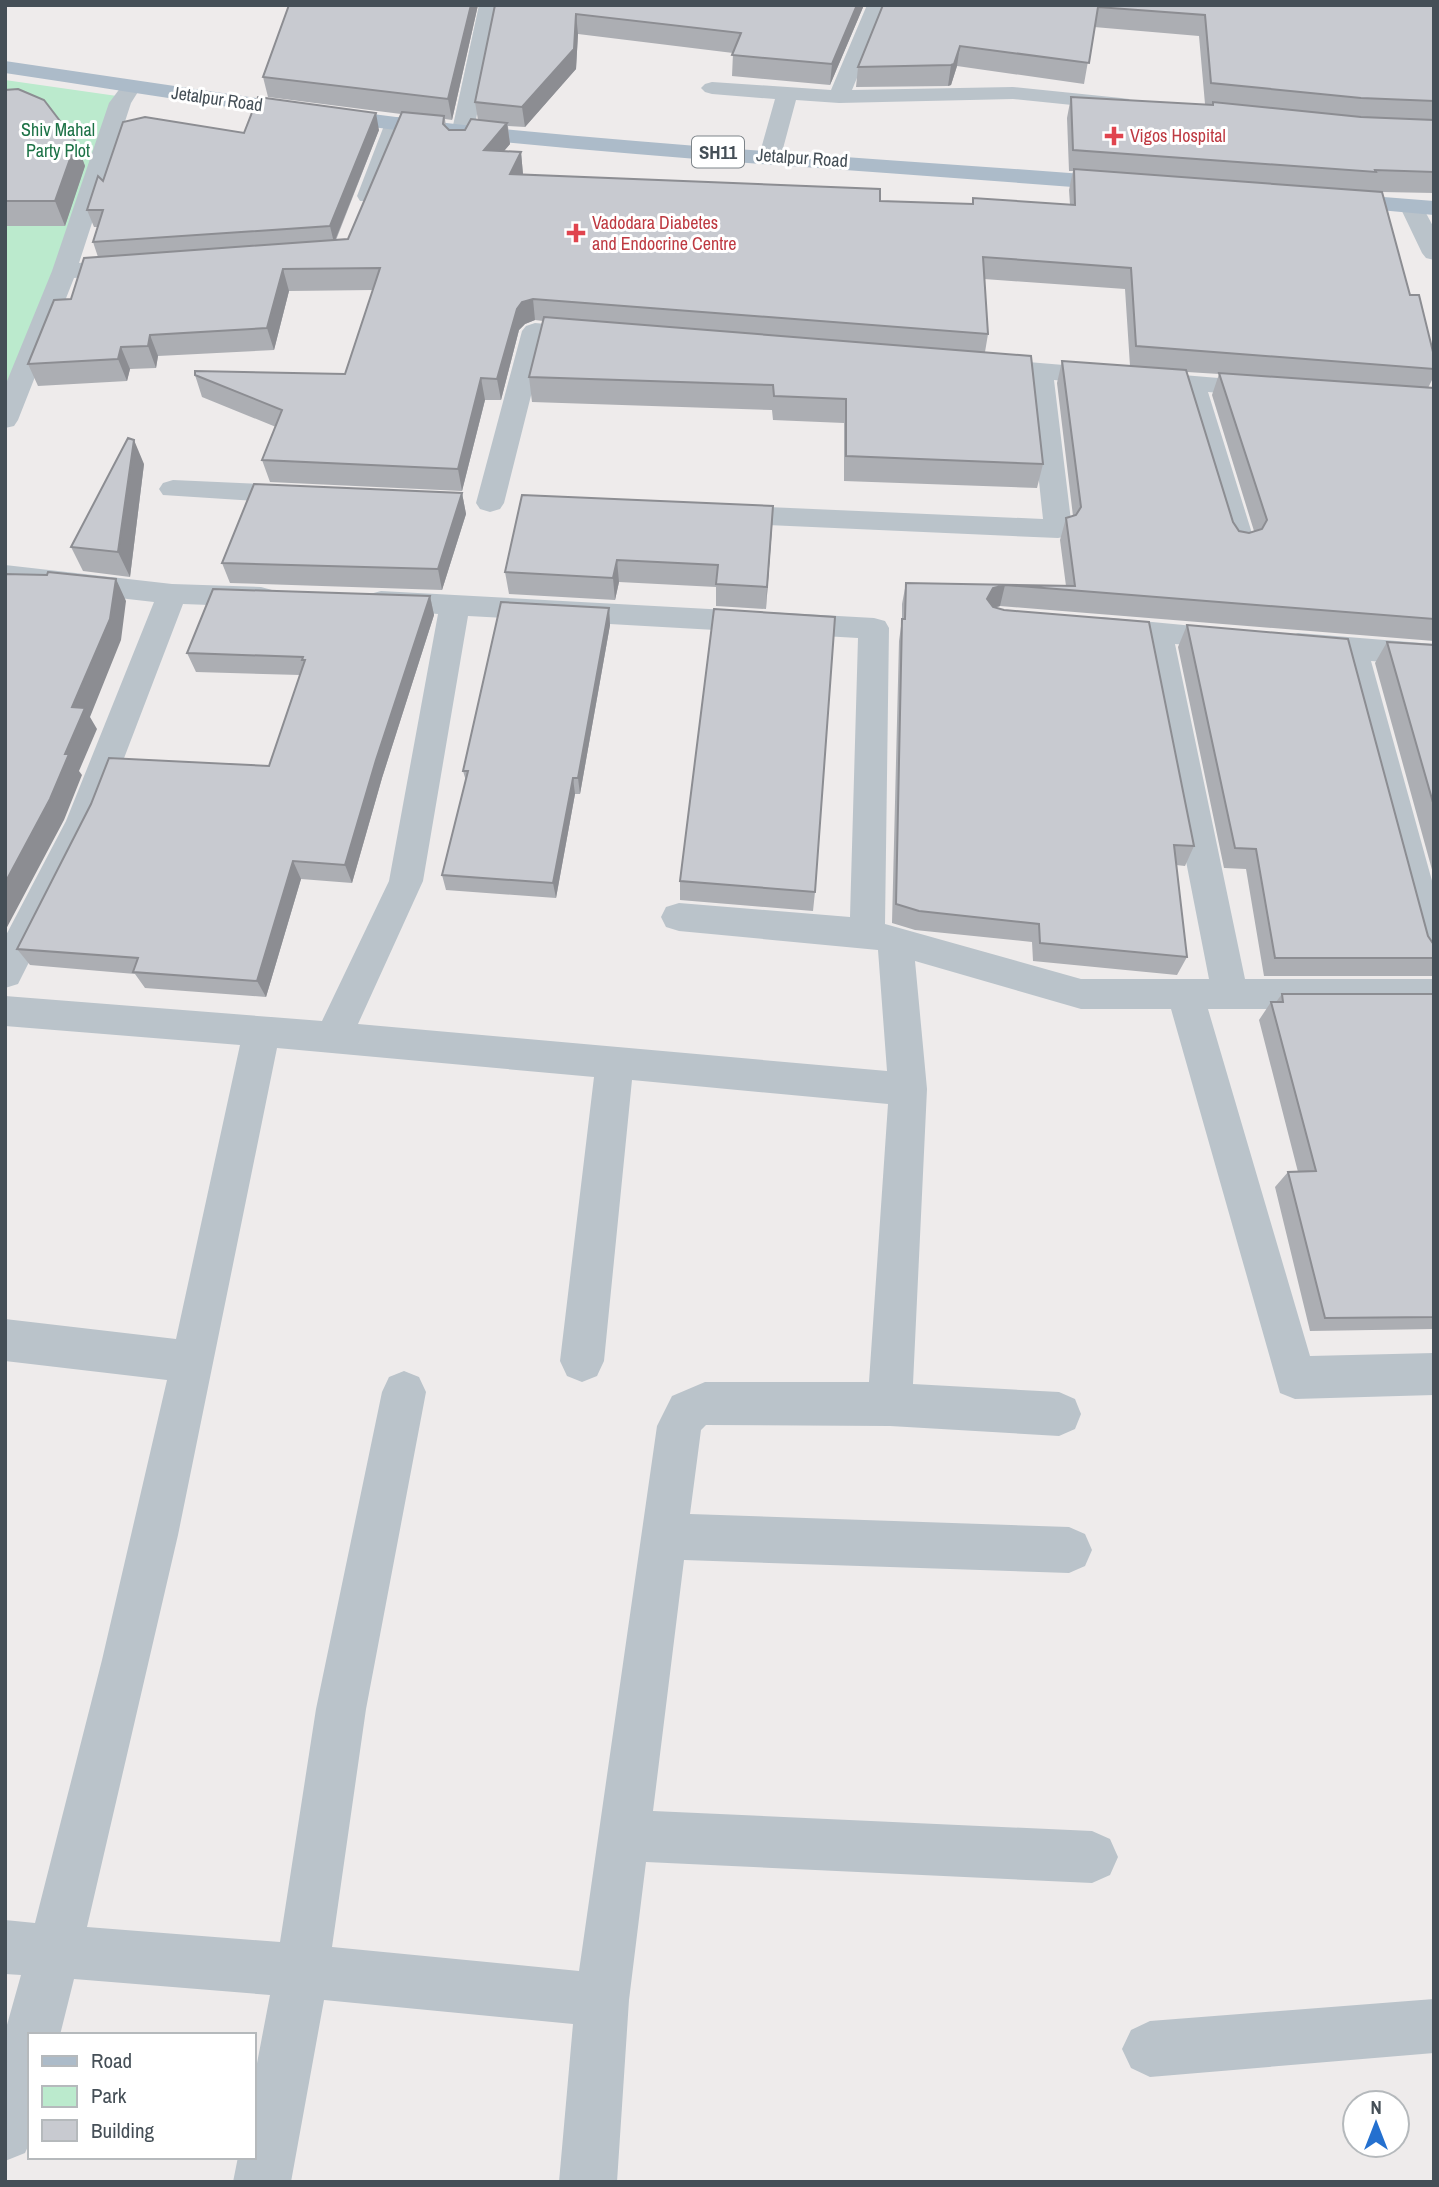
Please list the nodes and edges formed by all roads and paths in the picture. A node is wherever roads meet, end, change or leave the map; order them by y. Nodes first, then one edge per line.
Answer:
1 (489, 5) edge
2 (877, 5) edge
3 (5, 67) edge
4 (5, 86) edge
5 (712, 88) dead end
6 (787, 93) junction
7 (125, 95) junction
8 (839, 97) junction
9 (1135, 106) edge
10 (394, 130) junction
11 (461, 137) junction
12 (770, 156) junction
13 (1315, 207) edge
14 (360, 214) edge
15 (1425, 216) edge
16 (1434, 253) edge
17 (161, 264) edge
18 (64, 271) junction
19 (617, 338) edge
20 (958, 365) edge
21 (1040, 371) junction
22 (1192, 383) junction
23 (1299, 391) edge
24 (5, 420) edge
25 (173, 489) dead end
26 (325, 496) edge
27 (490, 503) dead end
28 (698, 513) edge
29 (1241, 543) edge
30 (5, 575) edge
31 (172, 594) junction
32 (293, 598) edge
33 (347, 600) edge
34 (455, 603) junction
35 (1078, 626) edge
36 (1157, 632) junction
37 (1352, 648) junction
38 (1434, 655) edge
39 (679, 917) edge
40 (881, 937) junction
41 (1434, 954) edge
42 (5, 973) edge
43 (1185, 994) junction
44 (1230, 994) junction
45 (1434, 994) edge
46 (5, 1011) edge
47 (262, 1031) junction
48 (333, 1038) junction
49 (615, 1063) junction
50 (908, 1089) junction
51 (5, 1340) edge
52 (582, 1361) dead end
53 (193, 1362) junction
54 (1434, 1374) edge
55 (404, 1392) dead end
56 (890, 1404) junction
57 (1059, 1414) dead end
58 (666, 1536) junction
59 (1069, 1550) dead end
60 (624, 1835) junction
61 (1092, 1857) dead end
62 (30, 1949) edge
63 (302, 1971) junction
64 (602, 2000) junction
65 (1434, 2026) edge
66 (32, 2033) edge
67 (1150, 2049) dead end
68 (28, 2050) edge
69 (5, 2133) edge
70 (262, 2182) edge
71 (588, 2182) edge

1 - 11 street
2 - 8 street
3 - 7 main road, Jetalpur Road / SH11
4 - 7 main road, Jetalpur Road / SH11
5 - 6 street
6 - 8 street
6 - 12 street, SH11
7 - 10 main road, Jetalpur Road / SH11
7 - 18 street
8 - 9 street
10 - 11 main road, Jetalpur Road / SH11
10 - 14 street
11 - 12 main road, Jetalpur Road / SH11
11 - 12 main road, Jetalpur Road / SH11
13 - 15 main road
15 - 16 street
17 - 18 street
18 - 24 street
19 - 27 street
20 - 21 street
21 - 22 street
21 - 28 street
22 - 23 street
22 - 29 street
25 - 26 street
30 - 31 street
31 - 32 street
31 - 42 street
33 - 34 street
34 - 40 street
34 - 48 street
35 - 36 street
36 - 37 street
36 - 44 street
37 - 38 street
37 - 41 street
39 - 40 street
40 - 43 street
40 - 50 street
43 - 44 street
43 - 54 street
44 - 45 street
46 - 47 street
47 - 48 street
47 - 53 street
48 - 49 street
49 - 50 street
49 - 52 street
50 - 56 street
51 - 53 street
53 - 62 street
55 - 63 street
56 - 57 street
56 - 58 street
58 - 59 street
58 - 60 street
60 - 61 street
60 - 64 street
62 - 63 street
62 - 66 street
63 - 64 street
63 - 70 street
64 - 71 street
65 - 67 street
68 - 69 street

